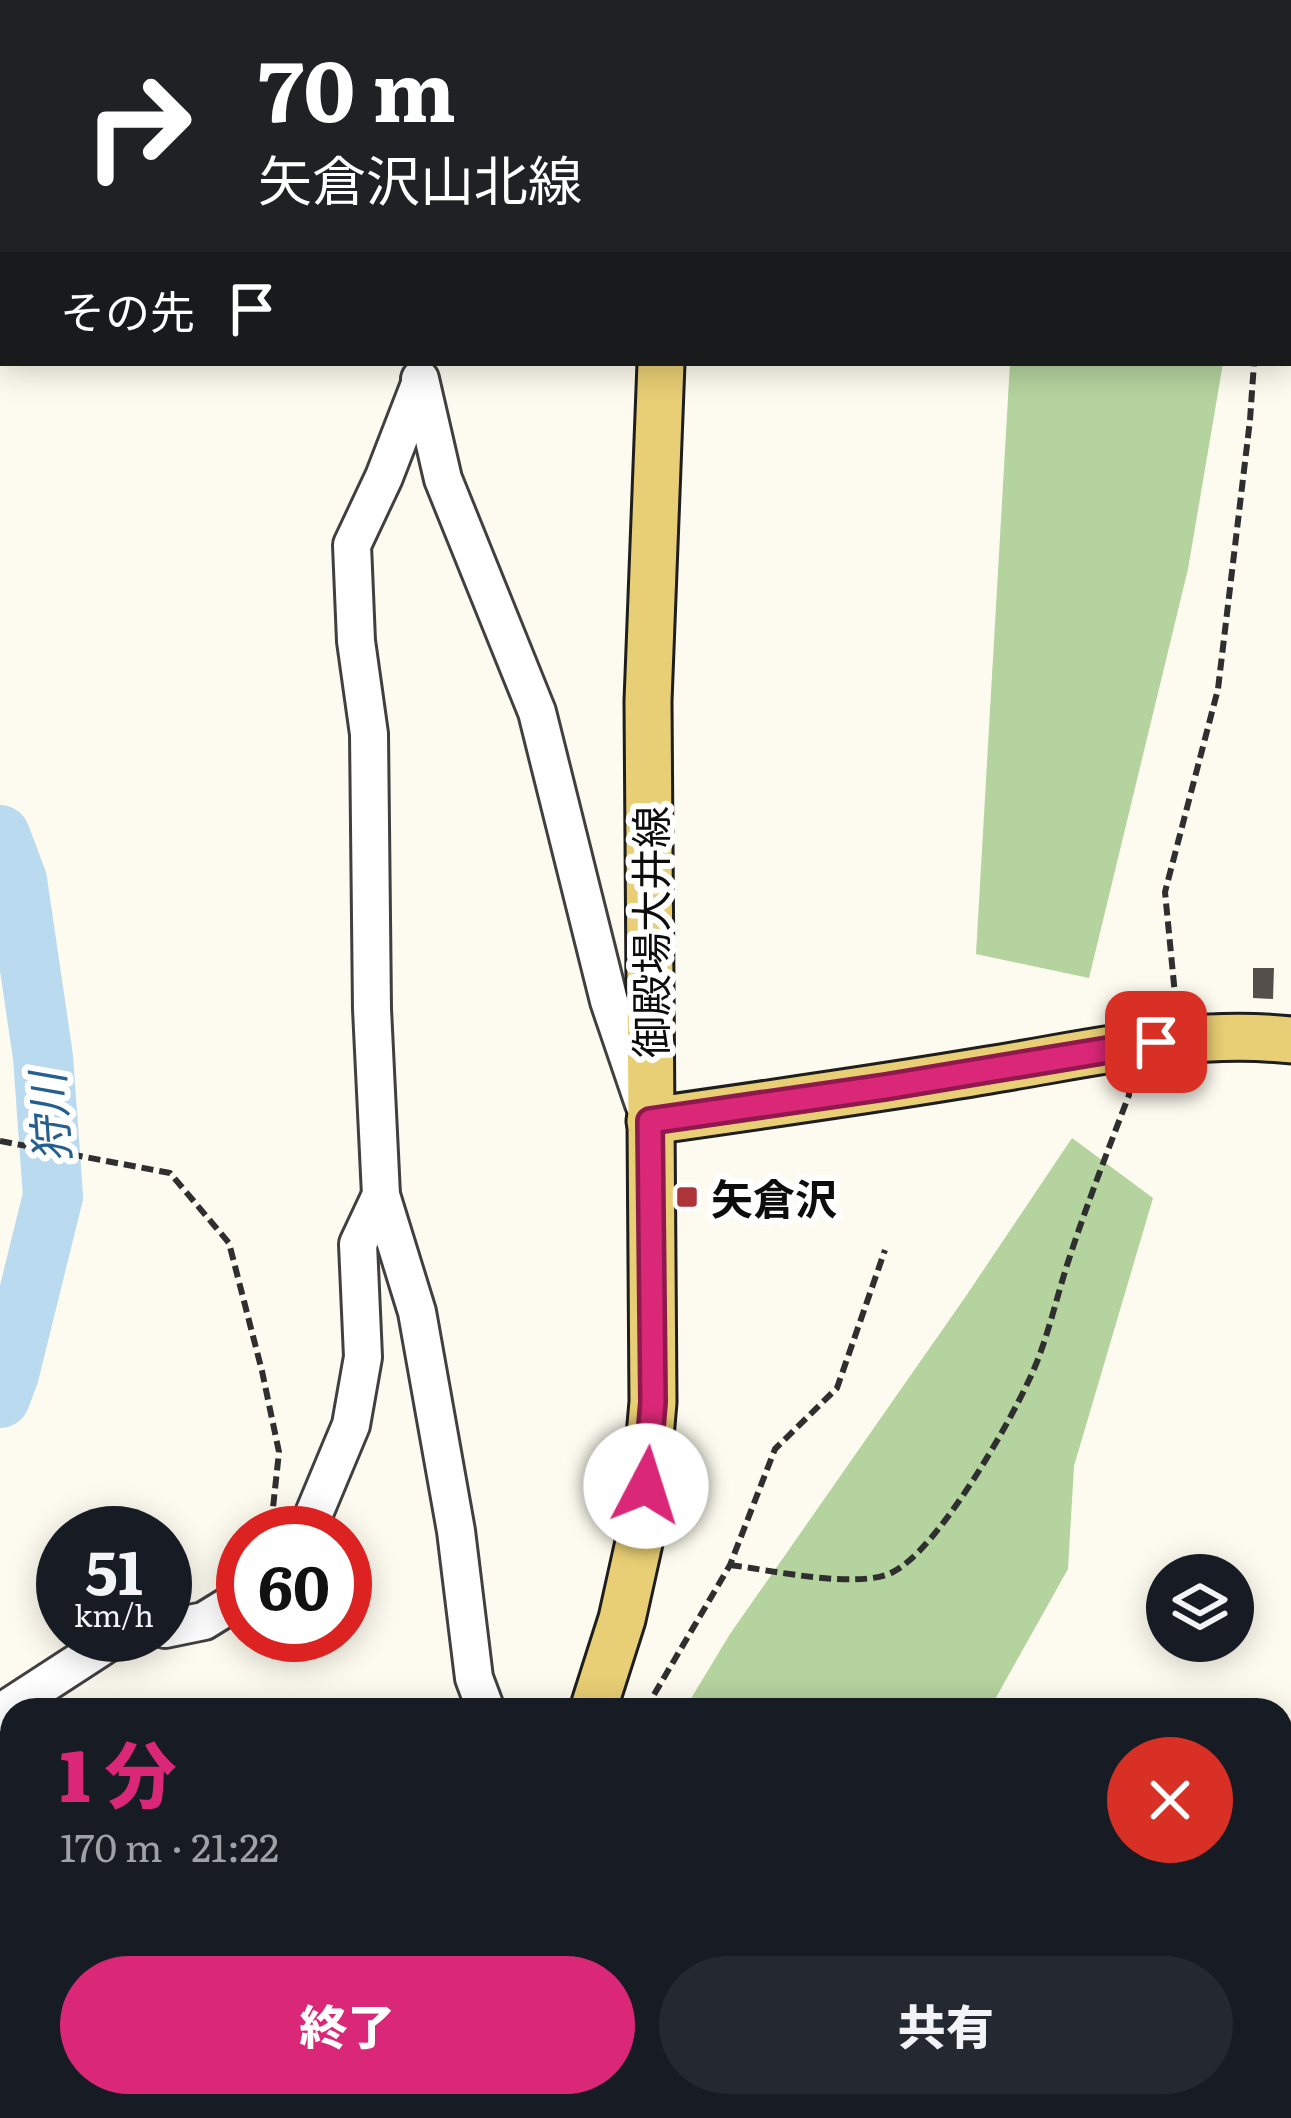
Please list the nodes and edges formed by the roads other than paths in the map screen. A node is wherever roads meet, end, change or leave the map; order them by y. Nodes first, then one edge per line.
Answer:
1 (661, 366) edge
2 (420, 374) edge
3 (1291, 1040) edge
4 (650, 1121) junction
5 (381, 1195) junction
6 (318, 1506) edge
7 (78, 1662) edge
8 (23, 1698) edge
9 (482, 1698) edge
10 (597, 1698) edge

1 - 4 main road, 御殿場大井線
2 - 4 street
2 - 5 street
3 - 4 main road
4 - 10 main road, 御殿場大井線
5 - 6 street
5 - 9 street
7 - 8 street

